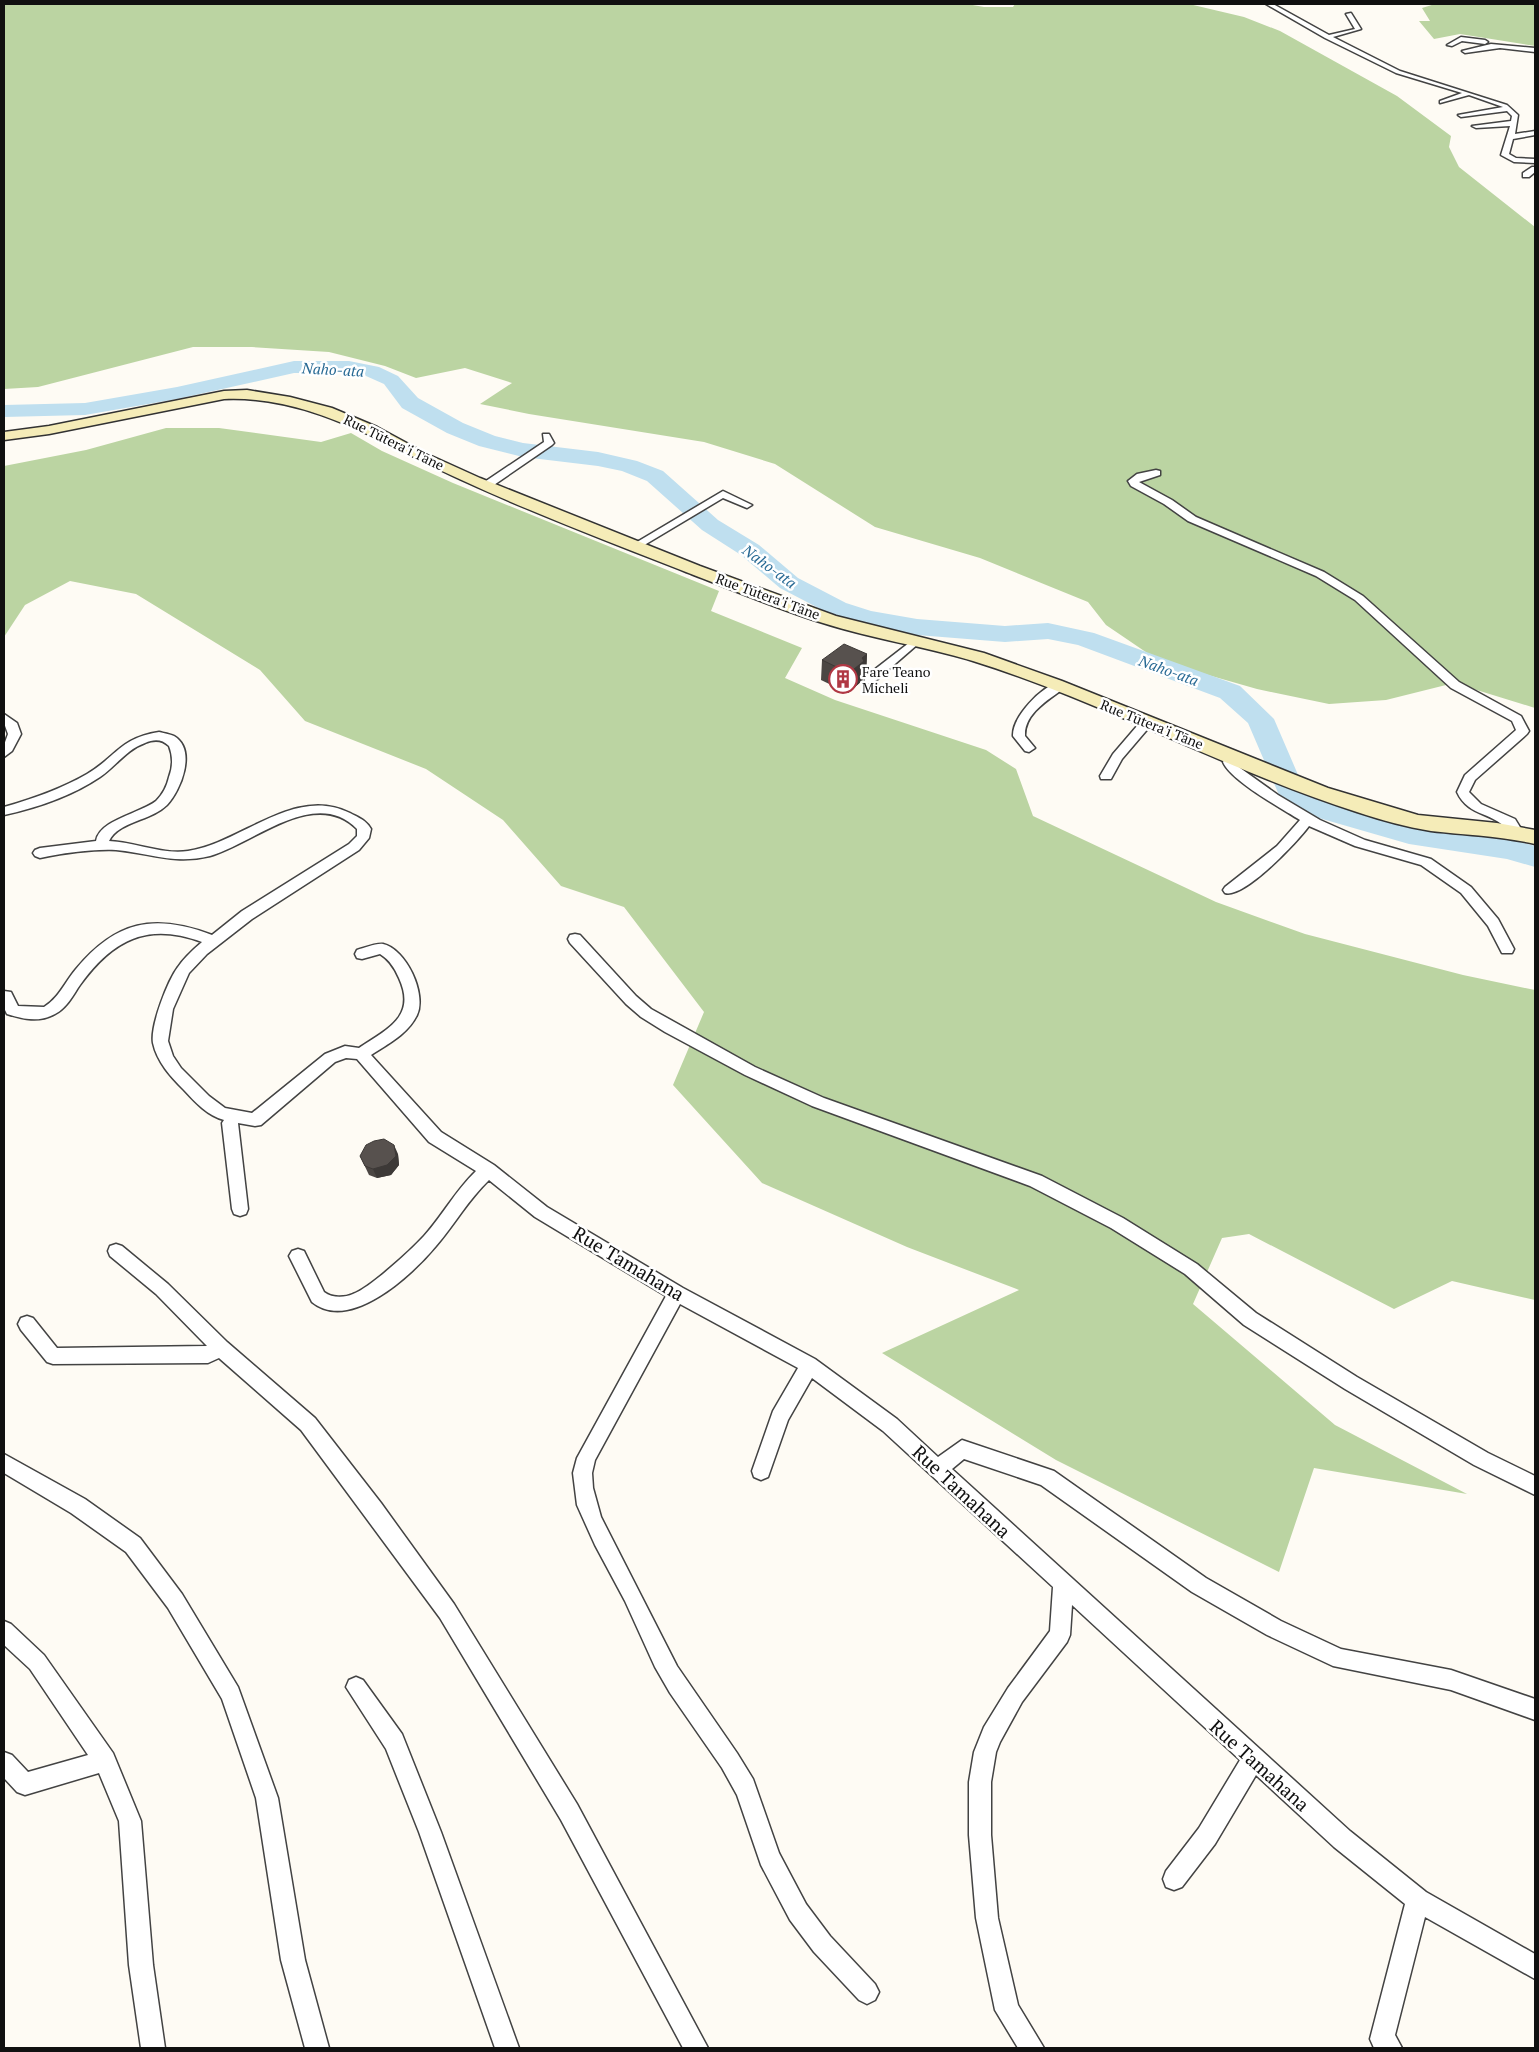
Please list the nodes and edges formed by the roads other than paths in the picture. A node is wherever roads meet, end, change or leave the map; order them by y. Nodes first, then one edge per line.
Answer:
1 (1269, 4) edge
2 (1349, 14) dead end
3 (1327, 37) junction
4 (1450, 45) dead end
5 (1504, 46) junction
6 (1469, 49) dead end
7 (1535, 50) edge
8 (1469, 93) junction
9 (1442, 102) dead end
10 (1510, 110) junction
11 (1461, 114) dead end
12 (1515, 123) junction
13 (1476, 126) dead end
14 (1535, 133) edge
15 (1510, 137) junction
16 (1535, 161) edge
17 (1509, 166) dead end
18 (1535, 168) edge
19 (1526, 175) dead end
20 (4, 436) edge
21 (546, 436) dead end
22 (1156, 474) dead end
23 (487, 485) junction
24 (747, 505) dead end
25 (637, 545) junction
26 (914, 642) junction
27 (869, 680) dead end
28 (1059, 686) junction
29 (4, 718) edge
30 (1147, 722) junction
31 (1029, 748) dead end
32 (4, 753) edge
33 (1232, 756) junction
34 (1106, 776) dead end
35 (4, 811) edge
36 (1307, 819) junction
37 (1516, 832) junction
38 (1535, 837) edge
39 (102, 845) junction
40 (40, 853) dead end
41 (1230, 890) dead end
42 (576, 939) dead end
43 (214, 941) junction
44 (1507, 949) dead end
45 (362, 954) dead end
46 (6, 996) dead end
47 (361, 1054) junction
48 (234, 1116) junction
49 (488, 1170) junction
50 (240, 1209) dead end
51 (116, 1251) dead end
52 (298, 1256) dead end
53 (676, 1293) junction
54 (27, 1324) dead end
55 (222, 1348) junction
56 (809, 1365) junction
57 (4, 1463) edge
58 (939, 1468) junction
59 (761, 1471) dead end
60 (1535, 1486) edge
61 (1063, 1585) junction
62 (4, 1631) edge
63 (356, 1687) dead end
64 (1535, 1709) edge
65 (1253, 1760) junction
66 (105, 1761) junction
67 (4, 1763) edge
68 (1174, 1879) dead end
69 (1418, 1900) junction
70 (1535, 1967) edge
71 (867, 1992) dead end
72 (153, 2048) edge
73 (316, 2048) edge
74 (507, 2048) edge
75 (696, 2048) edge
76 (1032, 2048) edge
77 (1390, 2048) edge

1 - 3 street
2 - 3 street
3 - 8 street
4 - 5 street
5 - 6 street
5 - 7 street
8 - 9 street
8 - 10 street
10 - 11 street
10 - 12 street
12 - 13 street
12 - 15 street
14 - 15 street
15 - 16 street
17 - 18 street
18 - 19 street
20 - 23 street, Rue Tūtera'i Tāne
21 - 23 street
22 - 37 street
23 - 25 street, Rue Tūtera'i Tāne
24 - 25 street
25 - 26 street, Rue Tūtera'i Tāne
26 - 27 street
26 - 28 street, Rue Tūtera'i Tāne
28 - 30 street, Rue Tūtera'i Tāne
28 - 31 street
29 - 32 street
30 - 33 street, Rue Tūtera'i Tāne
30 - 34 street
33 - 36 street
33 - 37 street, Rue Tūtera'i Tāne
35 - 39 street
36 - 41 street
36 - 44 street
37 - 38 street, Rue Tūtera'i Tāne
39 - 40 street
39 - 43 street
42 - 60 street
43 - 46 street
43 - 48 street
45 - 47 street
47 - 48 street
47 - 49 street, Rue Tamahana
48 - 50 street
49 - 52 street
49 - 53 street, Rue Tamahana
51 - 55 street
53 - 56 street, Rue Tamahana
53 - 71 street
54 - 55 street
55 - 75 street
56 - 58 street, Rue Tamahana
56 - 59 street
57 - 73 street
58 - 61 street, Rue Tamahana
58 - 64 street
61 - 65 street, Rue Tamahana
61 - 76 street
62 - 66 street
63 - 74 street
65 - 68 street
65 - 69 street, Rue Tamahana
66 - 67 street
66 - 72 street
69 - 70 street, Rue Tamahana
69 - 77 street

